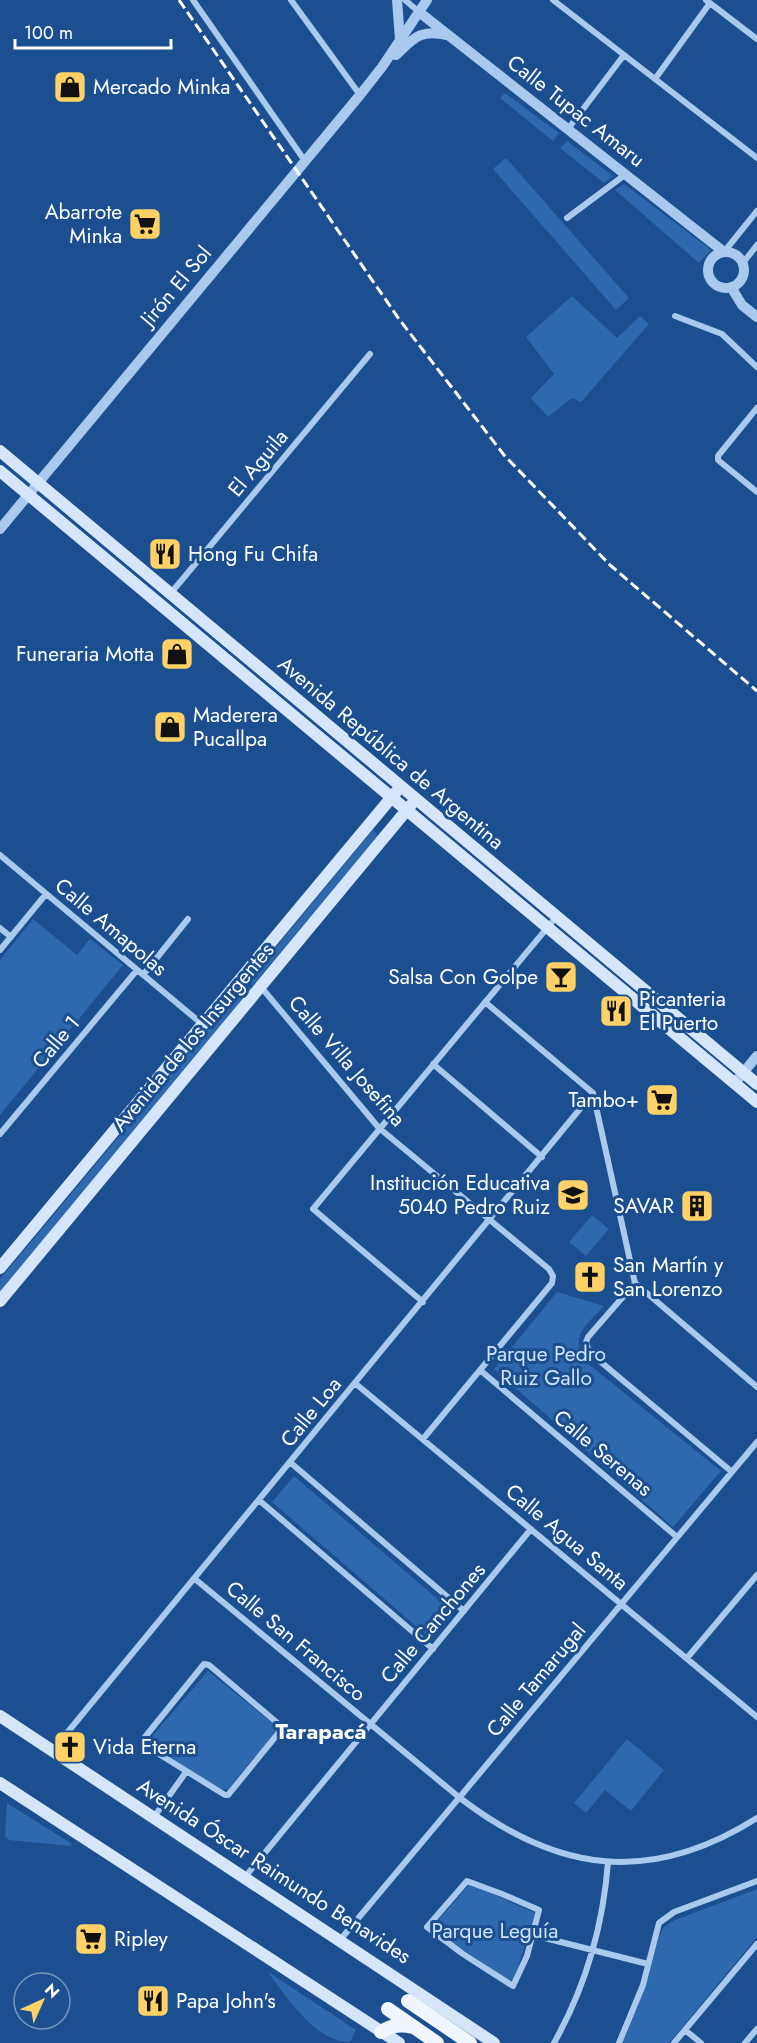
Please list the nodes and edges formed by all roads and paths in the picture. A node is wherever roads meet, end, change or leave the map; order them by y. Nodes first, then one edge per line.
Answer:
1 (193, 0) edge
2 (291, 0) edge
3 (397, 0) edge
4 (405, 0) edge
5 (427, 0) edge
6 (553, 0) edge
7 (719, 0) edge
8 (710, 3) edge
9 (419, 12) junction
10 (448, 35) junction
11 (757, 39) edge
12 (400, 40) junction
13 (624, 55) junction
14 (382, 67) junction
15 (655, 79) junction
16 (360, 95) junction
17 (568, 129) junction
18 (757, 158) edge
19 (305, 161) junction
20 (626, 174) junction
21 (757, 211) edge
22 (567, 218) dead end
23 (757, 245) edge
24 (724, 252) junction
25 (743, 263) junction
26 (731, 287) junction
27 (675, 316) dead end
28 (757, 317) edge
29 (370, 354) dead end
30 (757, 367) edge
31 (757, 408) edge
32 (0, 451) edge
33 (0, 471) edge
34 (38, 483) junction
35 (757, 492) edge
36 (29, 494) junction
37 (0, 529) edge
38 (171, 594) junction
39 (401, 786) junction
40 (392, 797) junction
41 (416, 799) junction
42 (407, 810) junction
43 (0, 855) edge
44 (46, 894) junction
45 (557, 916) junction
46 (188, 919) dead end
47 (548, 927) junction
48 (0, 928) edge
49 (11, 937) junction
50 (0, 950) edge
51 (137, 970) junction
52 (143, 975) junction
53 (261, 987) junction
54 (485, 1002) junction
55 (202, 1024) junction
56 (757, 1056) edge
57 (433, 1064) junction
58 (744, 1073) junction
59 (735, 1084) junction
60 (757, 1084) edge
61 (593, 1094) junction
62 (757, 1102) edge
63 (379, 1128) junction
64 (0, 1134) edge
65 (542, 1157) junction
66 (490, 1220) junction
67 (2, 1262) edge
68 (635, 1283) junction
69 (0, 1301) edge
70 (423, 1302) junction
71 (480, 1370) junction
72 (356, 1383) junction
73 (757, 1387) edge
74 (423, 1439) junction
75 (757, 1442) edge
76 (291, 1463) junction
77 (732, 1472) junction
78 (260, 1501) junction
79 (531, 1529) junction
80 (677, 1537) junction
81 (757, 1575) edge
82 (195, 1579) junction
83 (621, 1604) junction
84 (465, 1611) junction
85 (433, 1649) junction
86 (687, 1658) junction
87 (0, 1716) edge
88 (757, 1717) edge
89 (371, 1724) junction
90 (53, 1750) junction
91 (186, 1772) junction
92 (0, 1784) edge
93 (460, 1798) junction
94 (154, 1817) junction
95 (757, 1818) edge
96 (608, 1862) junction
97 (245, 1877) junction
98 (757, 1881) edge
99 (533, 1935) junction
100 (340, 1940) junction
101 (757, 1944) edge
102 (594, 1950) junction
103 (648, 1964) junction
104 (408, 2001) dead end
105 (388, 2009) dead end
106 (757, 2029) edge
107 (685, 2030) junction
108 (421, 2031) junction
109 (381, 2032) junction
110 (457, 2035) junction
111 (490, 2040) edge
112 (399, 2043) edge
113 (437, 2043) edge
114 (470, 2043) edge
115 (554, 2043) edge
116 (619, 2043) edge
117 (674, 2043) edge
118 (701, 2043) edge
119 (745, 2043) edge

1 - 19 street
2 - 16 street
3 - 12 street
4 - 9 street, Calle Tupac Amaru
5 - 9 street, Jirón El Sol
6 - 13 street
7 - 8 street
8 - 11 street
8 - 15 street
9 - 10 street, Calle Tupac Amaru
9 - 12 street, Jirón El Sol
10 - 14 street, Jirón El Sol
10 - 17 street, Calle Tupac Amaru
12 - 14 street, Jirón El Sol
13 - 15 street
13 - 17 street
14 - 16 street, Jirón El Sol
15 - 18 street
16 - 19 street, Jirón El Sol
17 - 20 street, Calle Tupac Amaru
19 - 34 street, Jirón El Sol
20 - 22 street
20 - 24 street, Calle Tupac Amaru
21 - 24 street
23 - 25 street
24 - 25 street
24 - 26 street
25 - 26 street
26 - 28 street
27 - 30 street
29 - 38 street, El Aguila
31 - 35 street
32 - 34 main road, Avenida República de Argentina
33 - 36 main road, Avenida República de Argentina
34 - 36 street, Jirón El Sol
34 - 38 main road, Avenida República de Argentina
36 - 37 street, Jirón El Sol
36 - 40 main road, Avenida República de Argentina
38 - 39 main road, Avenida República de Argentina
39 - 40 main road, Avenida de los Insurgentes
39 - 41 main road, Avenida República de Argentina
40 - 42 main road, Avenida República de Argentina
40 - 55 main road, Avenida de los Insurgentes
41 - 42 main road, Avenida de los Insurgentes
41 - 45 main road, Avenida República de Argentina
42 - 47 main road, Avenida República de Argentina
42 - 53 main road, Avenida de los Insurgentes
43 - 44 street, Calle Amapolas
44 - 49 street
44 - 51 street, Calle Amapolas
45 - 47 street
45 - 58 main road, Avenida República de Argentina
46 - 52 street
47 - 54 street
47 - 59 main road, Avenida República de Argentina
48 - 49 street
49 - 50 street
51 - 52 street, Calle Amapolas
51 - 64 street, Calle 1
52 - 55 street, Calle Amapolas
53 - 63 street, Calle Villa Josefina
53 - 69 main road, Avenida de los Insurgentes
54 - 57 street
54 - 61 street
55 - 67 main road, Avenida de los Insurgentes
56 - 58 street
57 - 63 street
57 - 65 street
58 - 59 street
58 - 60 main road, Avenida República de Argentina
59 - 62 main road, Avenida República de Argentina
61 - 65 street, Calle Loa
61 - 68 street
63 - 66 street, Calle Villa Josefina
63 - 70 street
65 - 66 street, Calle Loa
66 - 70 street, Calle Loa
66 - 71 street, Calle Villa Josefina
68 - 73 street
68 - 77 street
70 - 72 street, Calle Loa
71 - 74 street
71 - 80 street, Calle Serenas
72 - 74 street, Calle Agua Santa
72 - 76 street, Calle Loa
74 - 79 street, Calle Agua Santa
75 - 77 street, Calle Tamarugal
76 - 78 street, Calle Loa
76 - 84 street
77 - 80 street, Calle Tamarugal
78 - 82 street, Calle Loa
78 - 85 street
79 - 83 street, Calle Agua Santa
79 - 84 street, Calle Canchones
80 - 83 street, Calle Tamarugal
81 - 86 street
82 - 89 street, Calle San Francisco
82 - 90 street, Calle Loa
83 - 86 street, Calle Agua Santa
83 - 93 street, Calle Tamarugal
84 - 85 street, Calle Canchones
85 - 89 street, Calle Canchones
86 - 88 street, Calle Agua Santa
87 - 90 main road, Avenida Óscar Raimundo Benavides
89 - 93 street, Calle San Francisco
89 - 97 street, Calle Canchones
90 - 94 main road, Avenida Óscar Raimundo Benavides
91 - 91 street
91 - 94 street
92 - 109 main road
93 - 96 street, Calle San Francisco
93 - 100 street, Calle Tamarugal
94 - 97 main road, Avenida Óscar Raimundo Benavides
95 - 96 street, Calle San Francisco
96 - 102 street
97 - 100 main road, Avenida Óscar Raimundo Benavides
98 - 103 street
99 - 99 street
99 - 102 street
100 - 111 main road, Avenida Óscar Raimundo Benavides
101 - 107 street
102 - 103 street
102 - 115 street
103 - 116 street
104 - 110 main road
105 - 108 main road
106 - 119 street
107 - 117 street
107 - 118 street
108 - 109 main road
108 - 113 main road
109 - 112 main road
110 - 111 main road
110 - 114 main road

